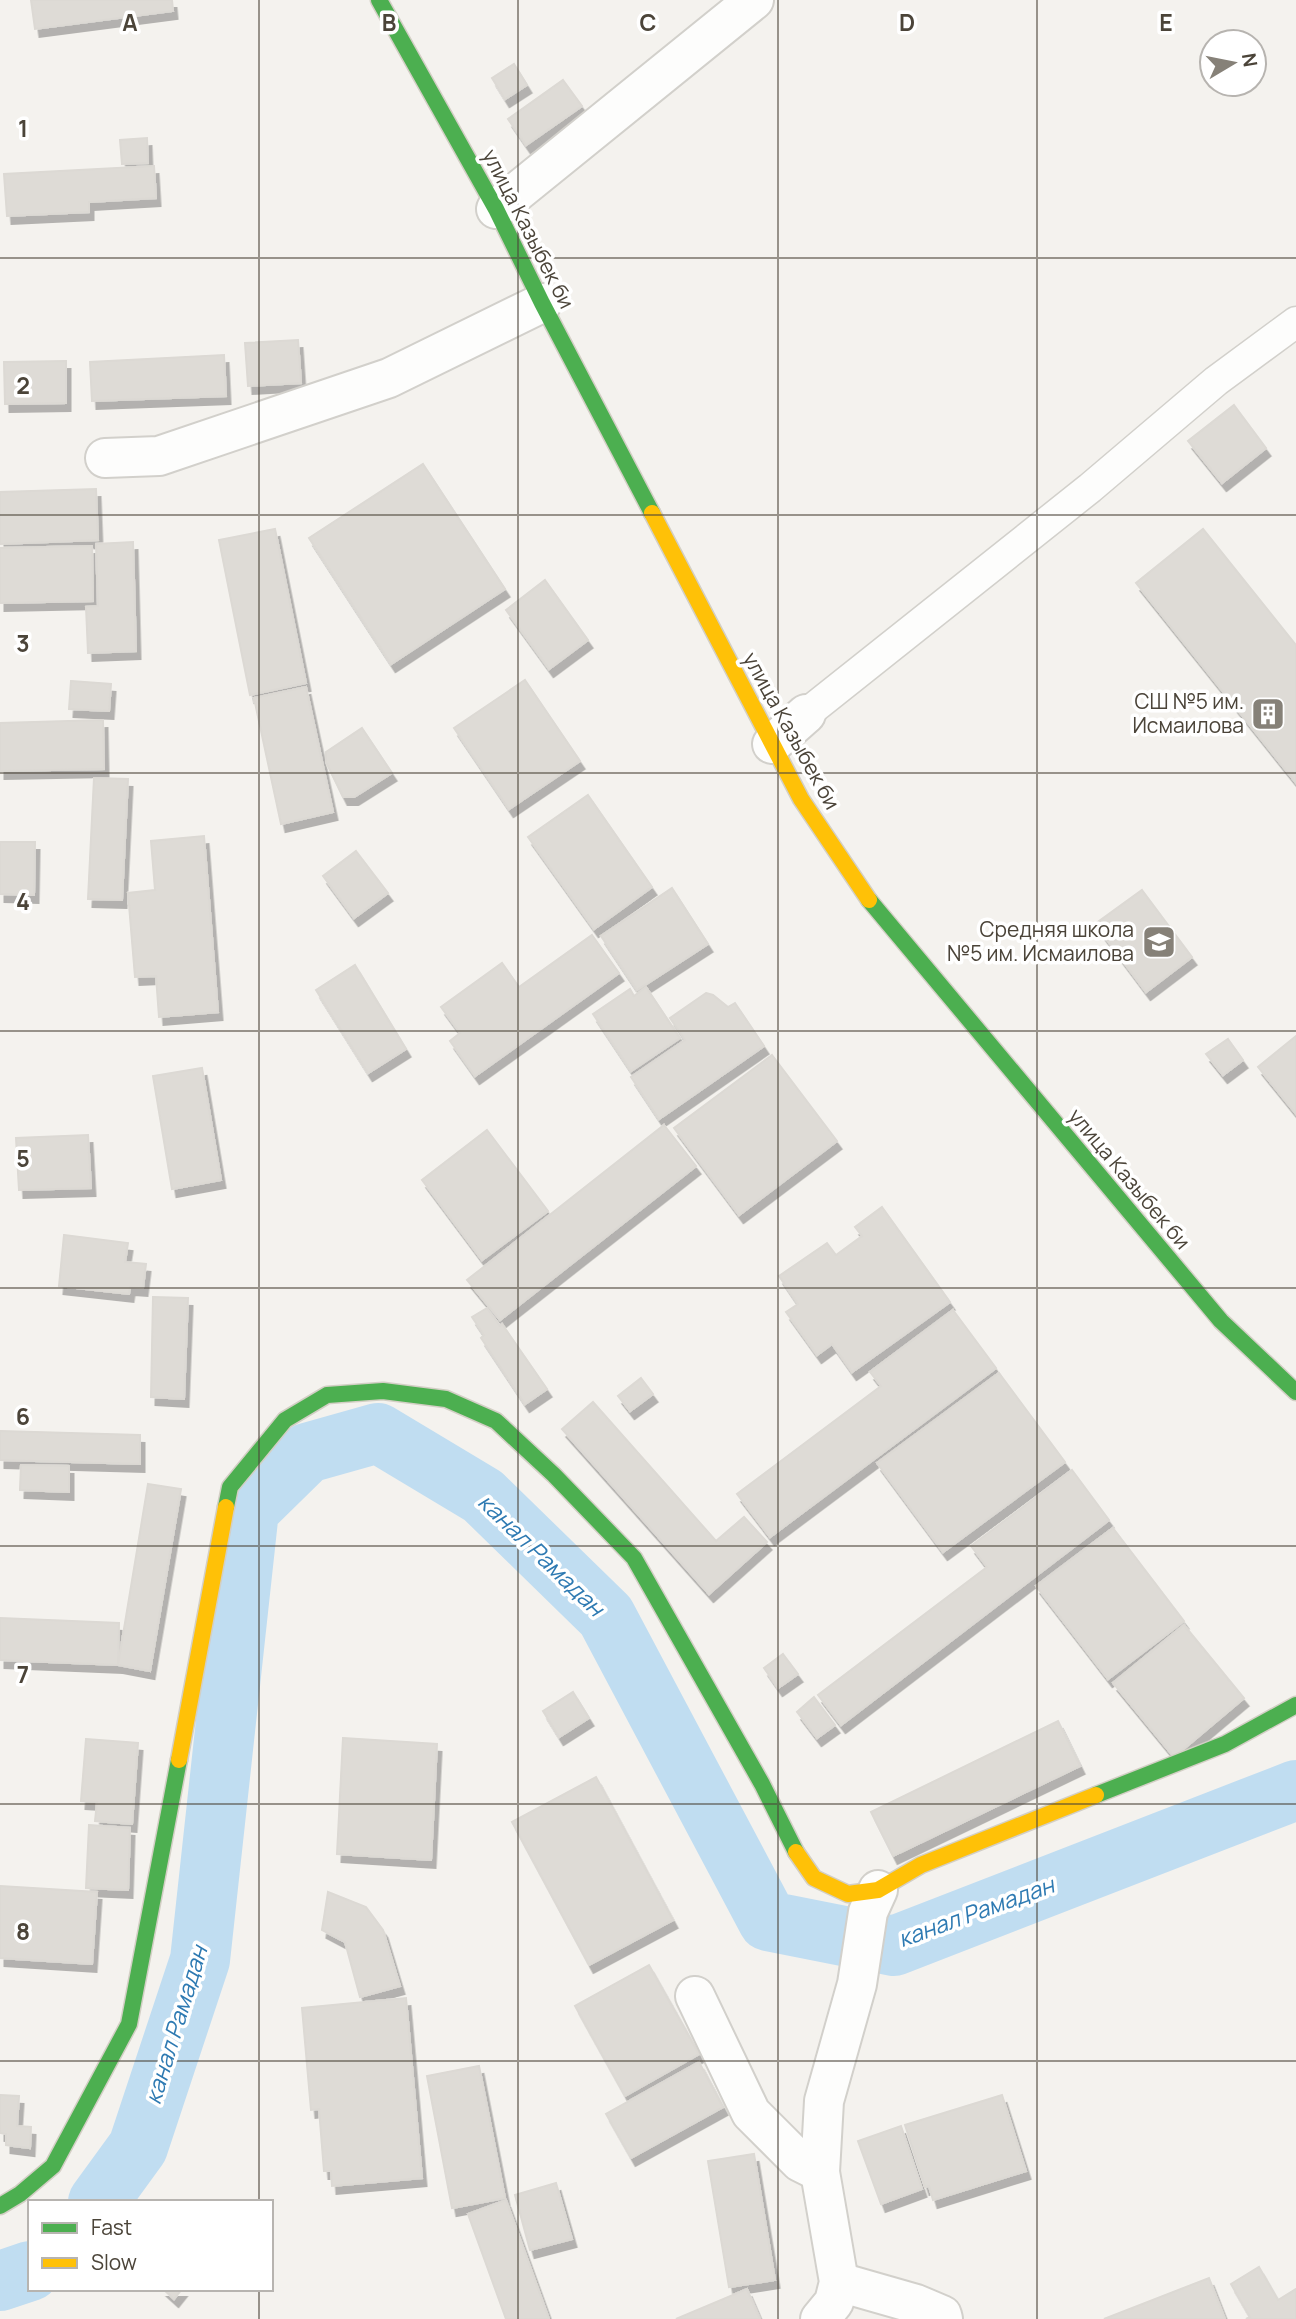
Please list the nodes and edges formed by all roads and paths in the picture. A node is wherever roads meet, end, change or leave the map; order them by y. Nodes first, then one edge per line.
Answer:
1 (379, 0) edge
2 (754, 0) edge
3 (496, 209) junction
4 (542, 303) junction
5 (1296, 322) edge
6 (105, 458) dead end
7 (806, 713) joint
8 (772, 744) junction
9 (1296, 1392) edge
10 (1296, 1705) edge
11 (873, 1901) junction
12 (695, 1996) dead end
13 (820, 2172) junction
14 (0, 2206) edge
15 (839, 2282) junction
16 (820, 2319) edge
17 (943, 2319) edge

1 - 3 street, улица Казыбек би
2 - 3 street
3 - 4 street, улица Казыбек би
4 - 6 street
4 - 8 street, улица Казыбек би
5 - 7 lane
7 - 8 street
8 - 9 street, улица Казыбек би
10 - 11 street
11 - 13 street
11 - 14 street
12 - 13 street
13 - 15 street
15 - 16 street
15 - 17 street

